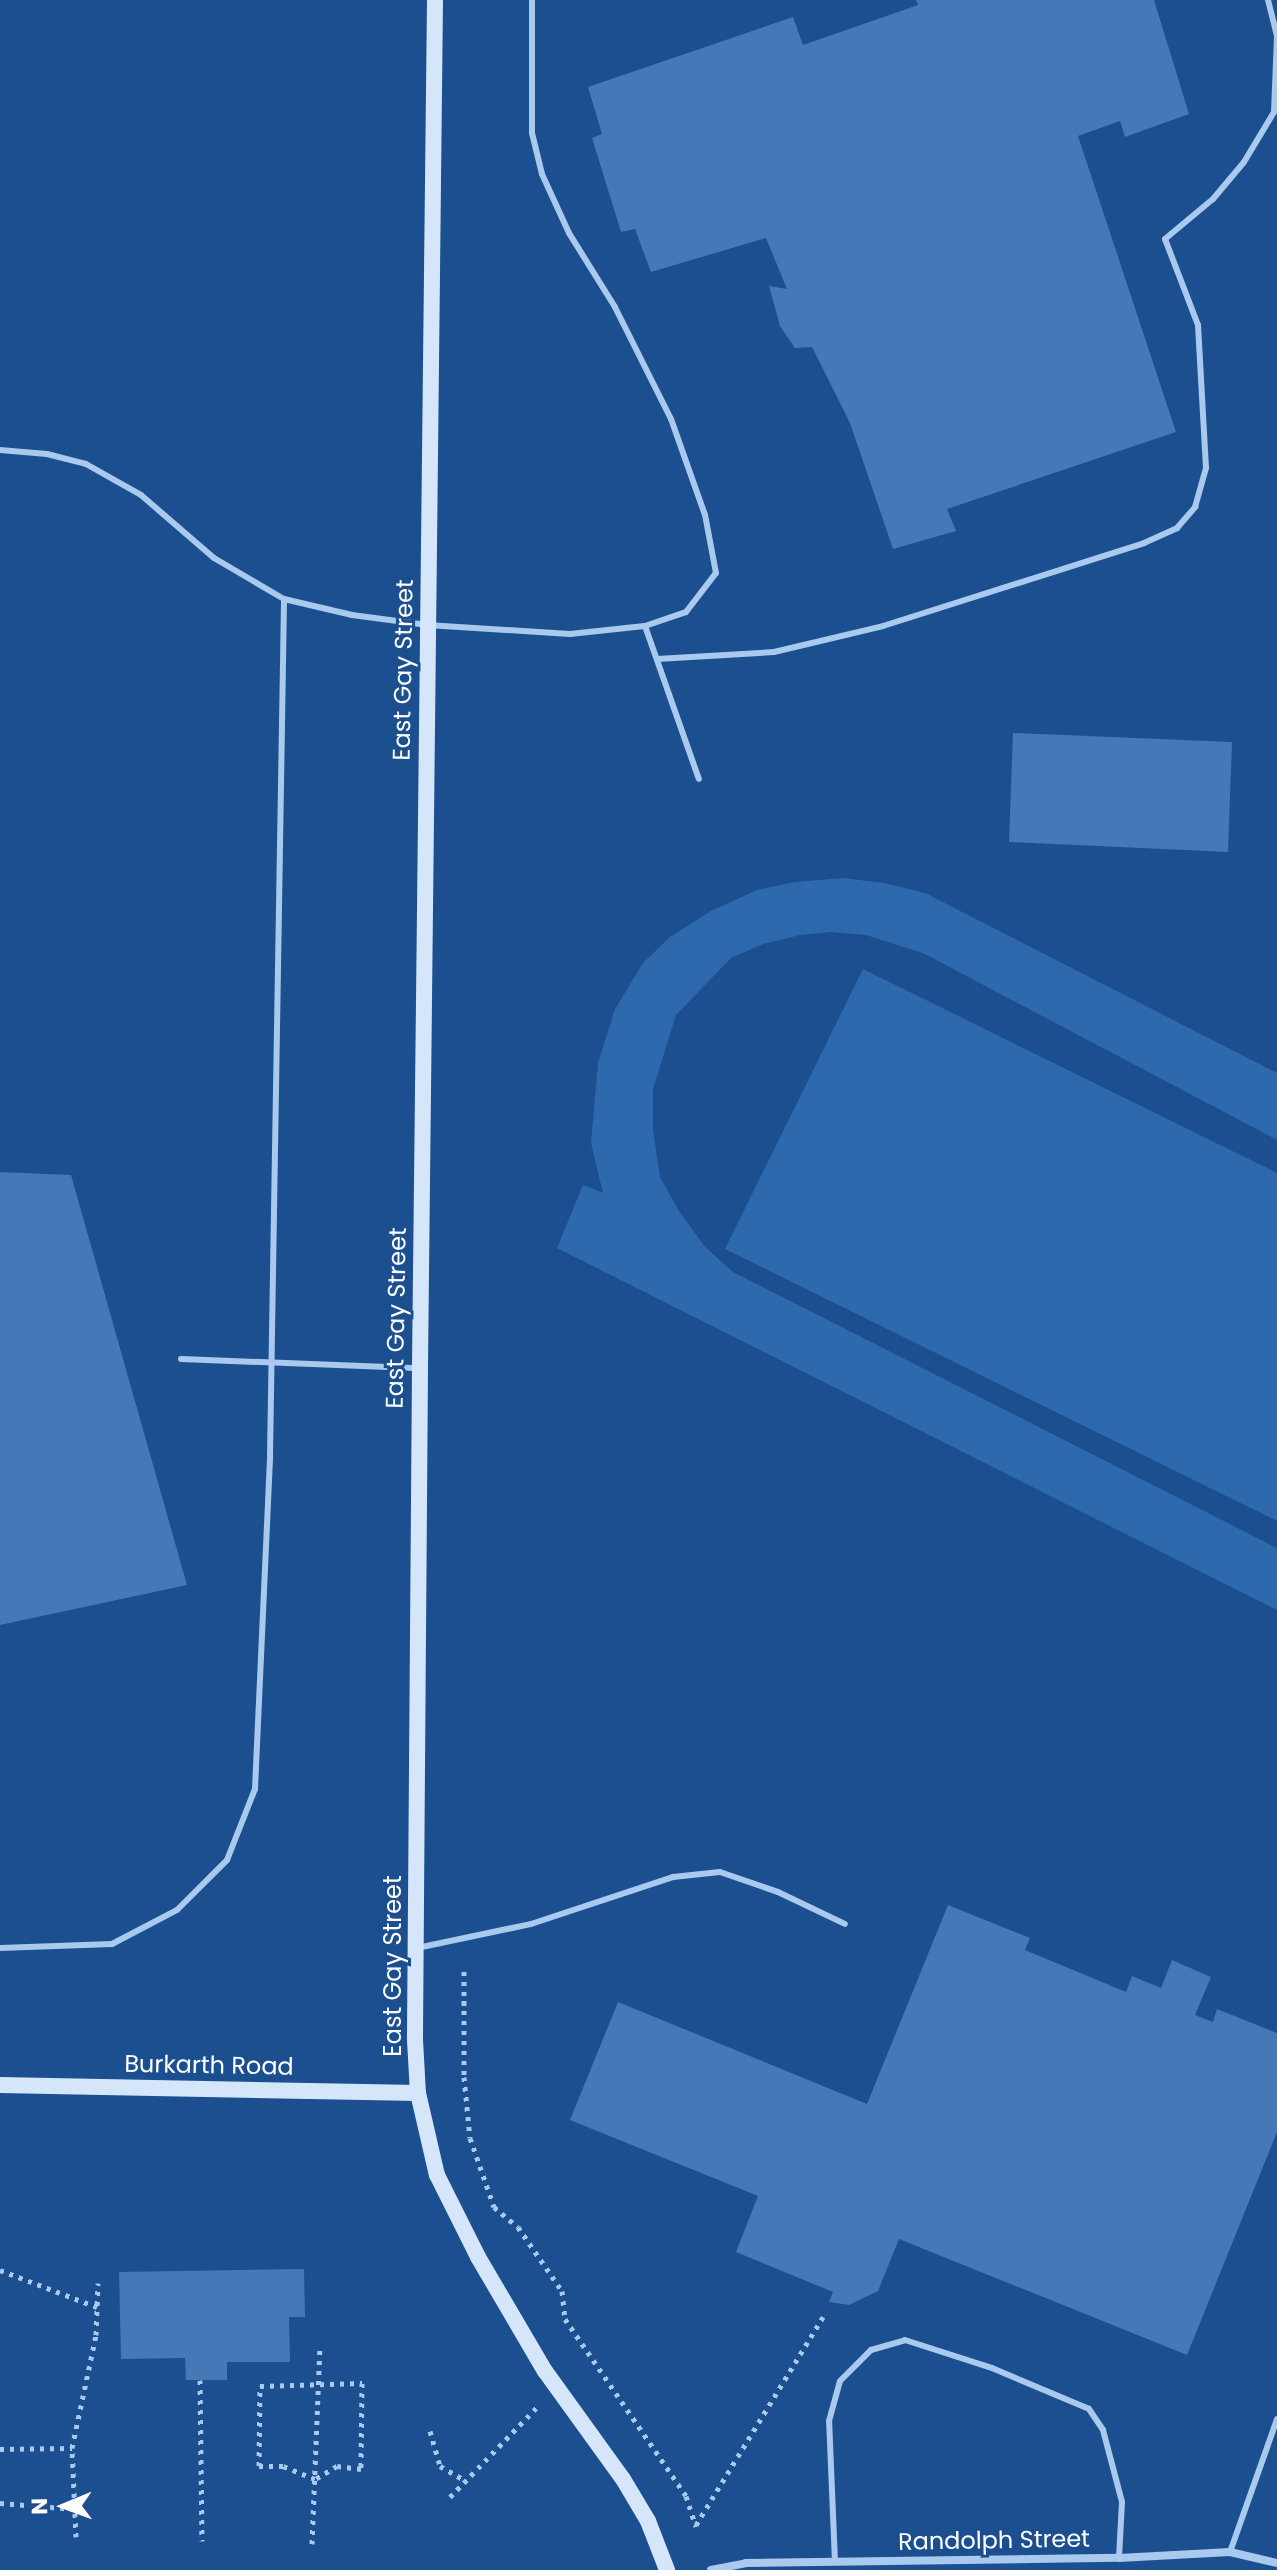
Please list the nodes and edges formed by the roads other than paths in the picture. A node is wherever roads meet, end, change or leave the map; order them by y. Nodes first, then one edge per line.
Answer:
1 (435, 0) edge
2 (532, 0) edge
3 (1268, 0) edge
4 (0, 450) edge
5 (284, 599) junction
6 (427, 625) junction
7 (645, 626) junction
8 (657, 659) junction
9 (699, 779) dead end
10 (181, 1359) dead end
11 (269, 1362) junction
12 (420, 1368) junction
13 (845, 1924) dead end
14 (0, 1948) edge
15 (417, 1948) junction
16 (0, 2085) edge
17 (418, 2093) junction
18 (1277, 2419) edge
19 (1230, 2552) junction
20 (1119, 2558) junction
21 (999, 2560) junction
22 (835, 2562) junction
23 (1277, 2563) edge
24 (667, 2570) edge
25 (711, 2570) edge
26 (999, 2570) edge

1 - 6 main road, East Gay Street
2 - 7 lane
3 - 8 lane
4 - 5 lane
5 - 6 lane
5 - 11 lane
6 - 7 lane
6 - 12 main road, East Gay Street
7 - 8 lane
8 - 9 lane
10 - 11 lane
11 - 12 lane
11 - 14 lane
12 - 15 main road, East Gay Street
13 - 15 lane
15 - 17 main road, East Gay Street
16 - 17 main road, Burkarth Road
17 - 24 main road, East Gay Street
18 - 19 lane
19 - 20 street, Randolph Street
19 - 23 street, Randolph Street
20 - 21 street, Randolph Street
20 - 22 lane
21 - 22 street, Randolph Street
21 - 26 lane
22 - 25 street, Randolph Street

